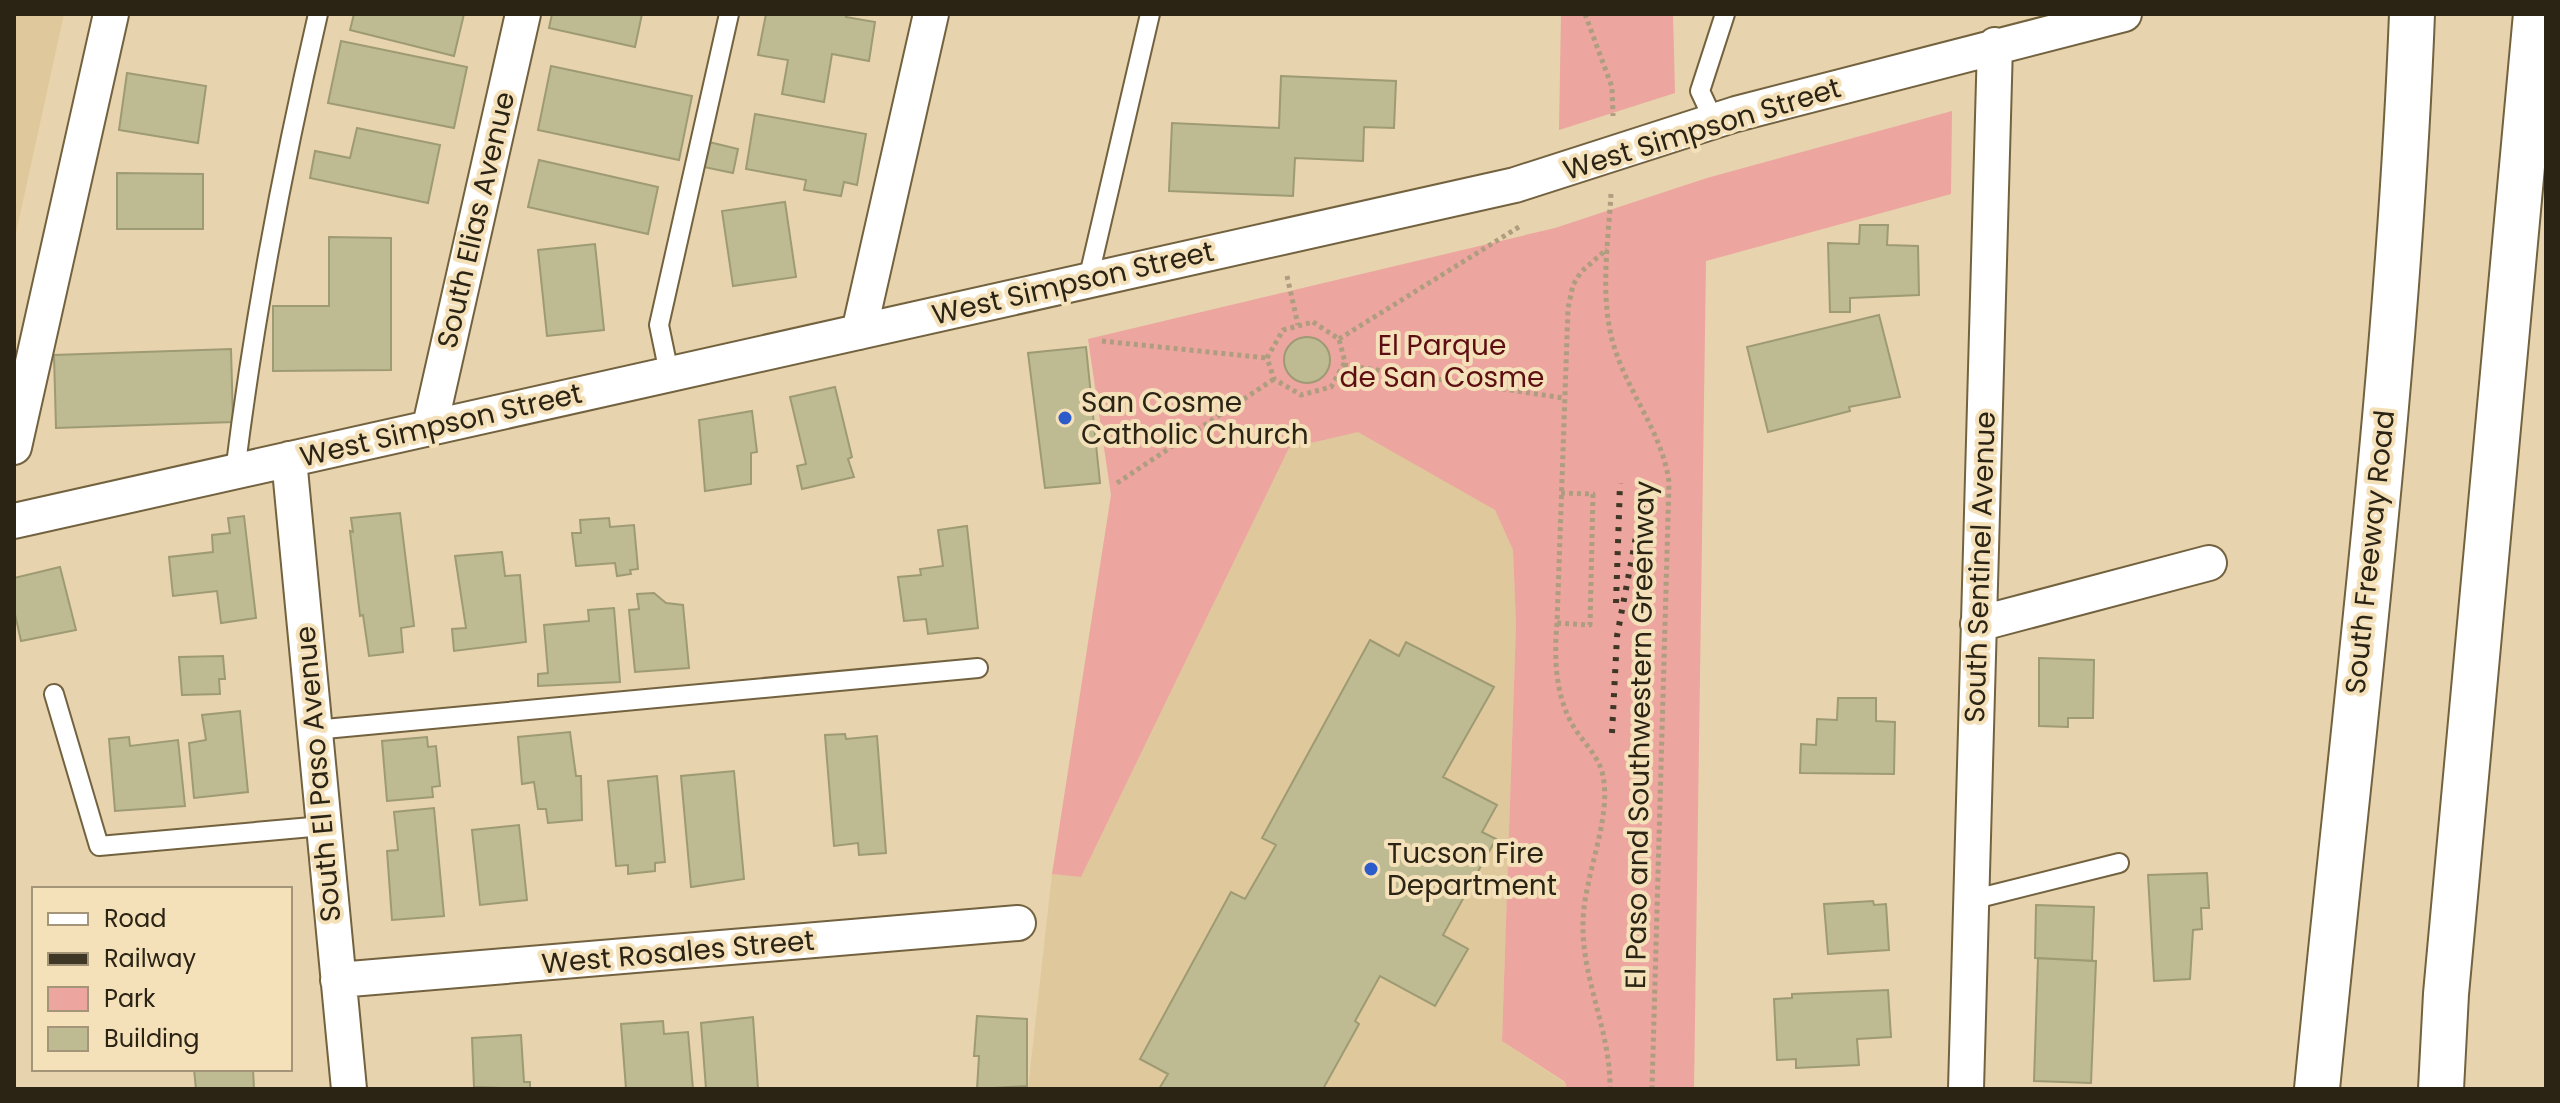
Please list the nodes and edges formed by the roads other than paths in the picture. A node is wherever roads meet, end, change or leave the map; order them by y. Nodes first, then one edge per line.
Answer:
1 (111, 14) edge
2 (318, 14) edge
3 (523, 14) edge
4 (729, 14) edge
5 (931, 14) edge
6 (1150, 14) edge
7 (1725, 14) edge
8 (2124, 14) edge
9 (2412, 14) edge
10 (2536, 14) edge
11 (2057, 22) edge
12 (1995, 45) junction
13 (1714, 121) junction
14 (1088, 280) junction
15 (859, 332) junction
16 (669, 373) junction
17 (430, 426) junction
18 (14, 447) edge
19 (289, 459) junction
20 (235, 472) junction
21 (14, 521) edge
22 (2209, 563) dead end
23 (1978, 624) junction
24 (978, 668) dead end
25 (54, 694) dead end
26 (314, 730) junction
27 (323, 826) junction
28 (2119, 863) dead end
29 (1971, 900) junction
30 (1018, 923) dead end
31 (338, 980) junction
32 (349, 1089) edge
33 (1966, 1089) edge
34 (2317, 1089) edge
35 (2441, 1089) edge

1 - 18 street
2 - 20 lane
3 - 17 street, South Elias Avenue
4 - 16 lane
5 - 15 street
6 - 14 lane
7 - 13 lane
8 - 11 street, West Simpson Street
9 - 34 main road, South Freeway Road
10 - 35 main road
11 - 12 street, West Simpson Street
12 - 13 street, West Simpson Street
12 - 23 street, South Sentinel Avenue
13 - 14 street, West Simpson Street
14 - 15 street, West Simpson Street
15 - 16 street, West Simpson Street
16 - 17 street, West Simpson Street
17 - 19 street, West Simpson Street
19 - 20 street, West Simpson Street
19 - 26 street, South El Paso Avenue
20 - 21 street, West Simpson Street
22 - 23 street
23 - 29 street, South Sentinel Avenue
24 - 26 lane
25 - 27 lane
26 - 27 street, South El Paso Avenue
27 - 31 street, South El Paso Avenue
28 - 29 lane
29 - 33 street, South Sentinel Avenue
30 - 31 street, West Rosales Street
31 - 32 street, South El Paso Avenue

